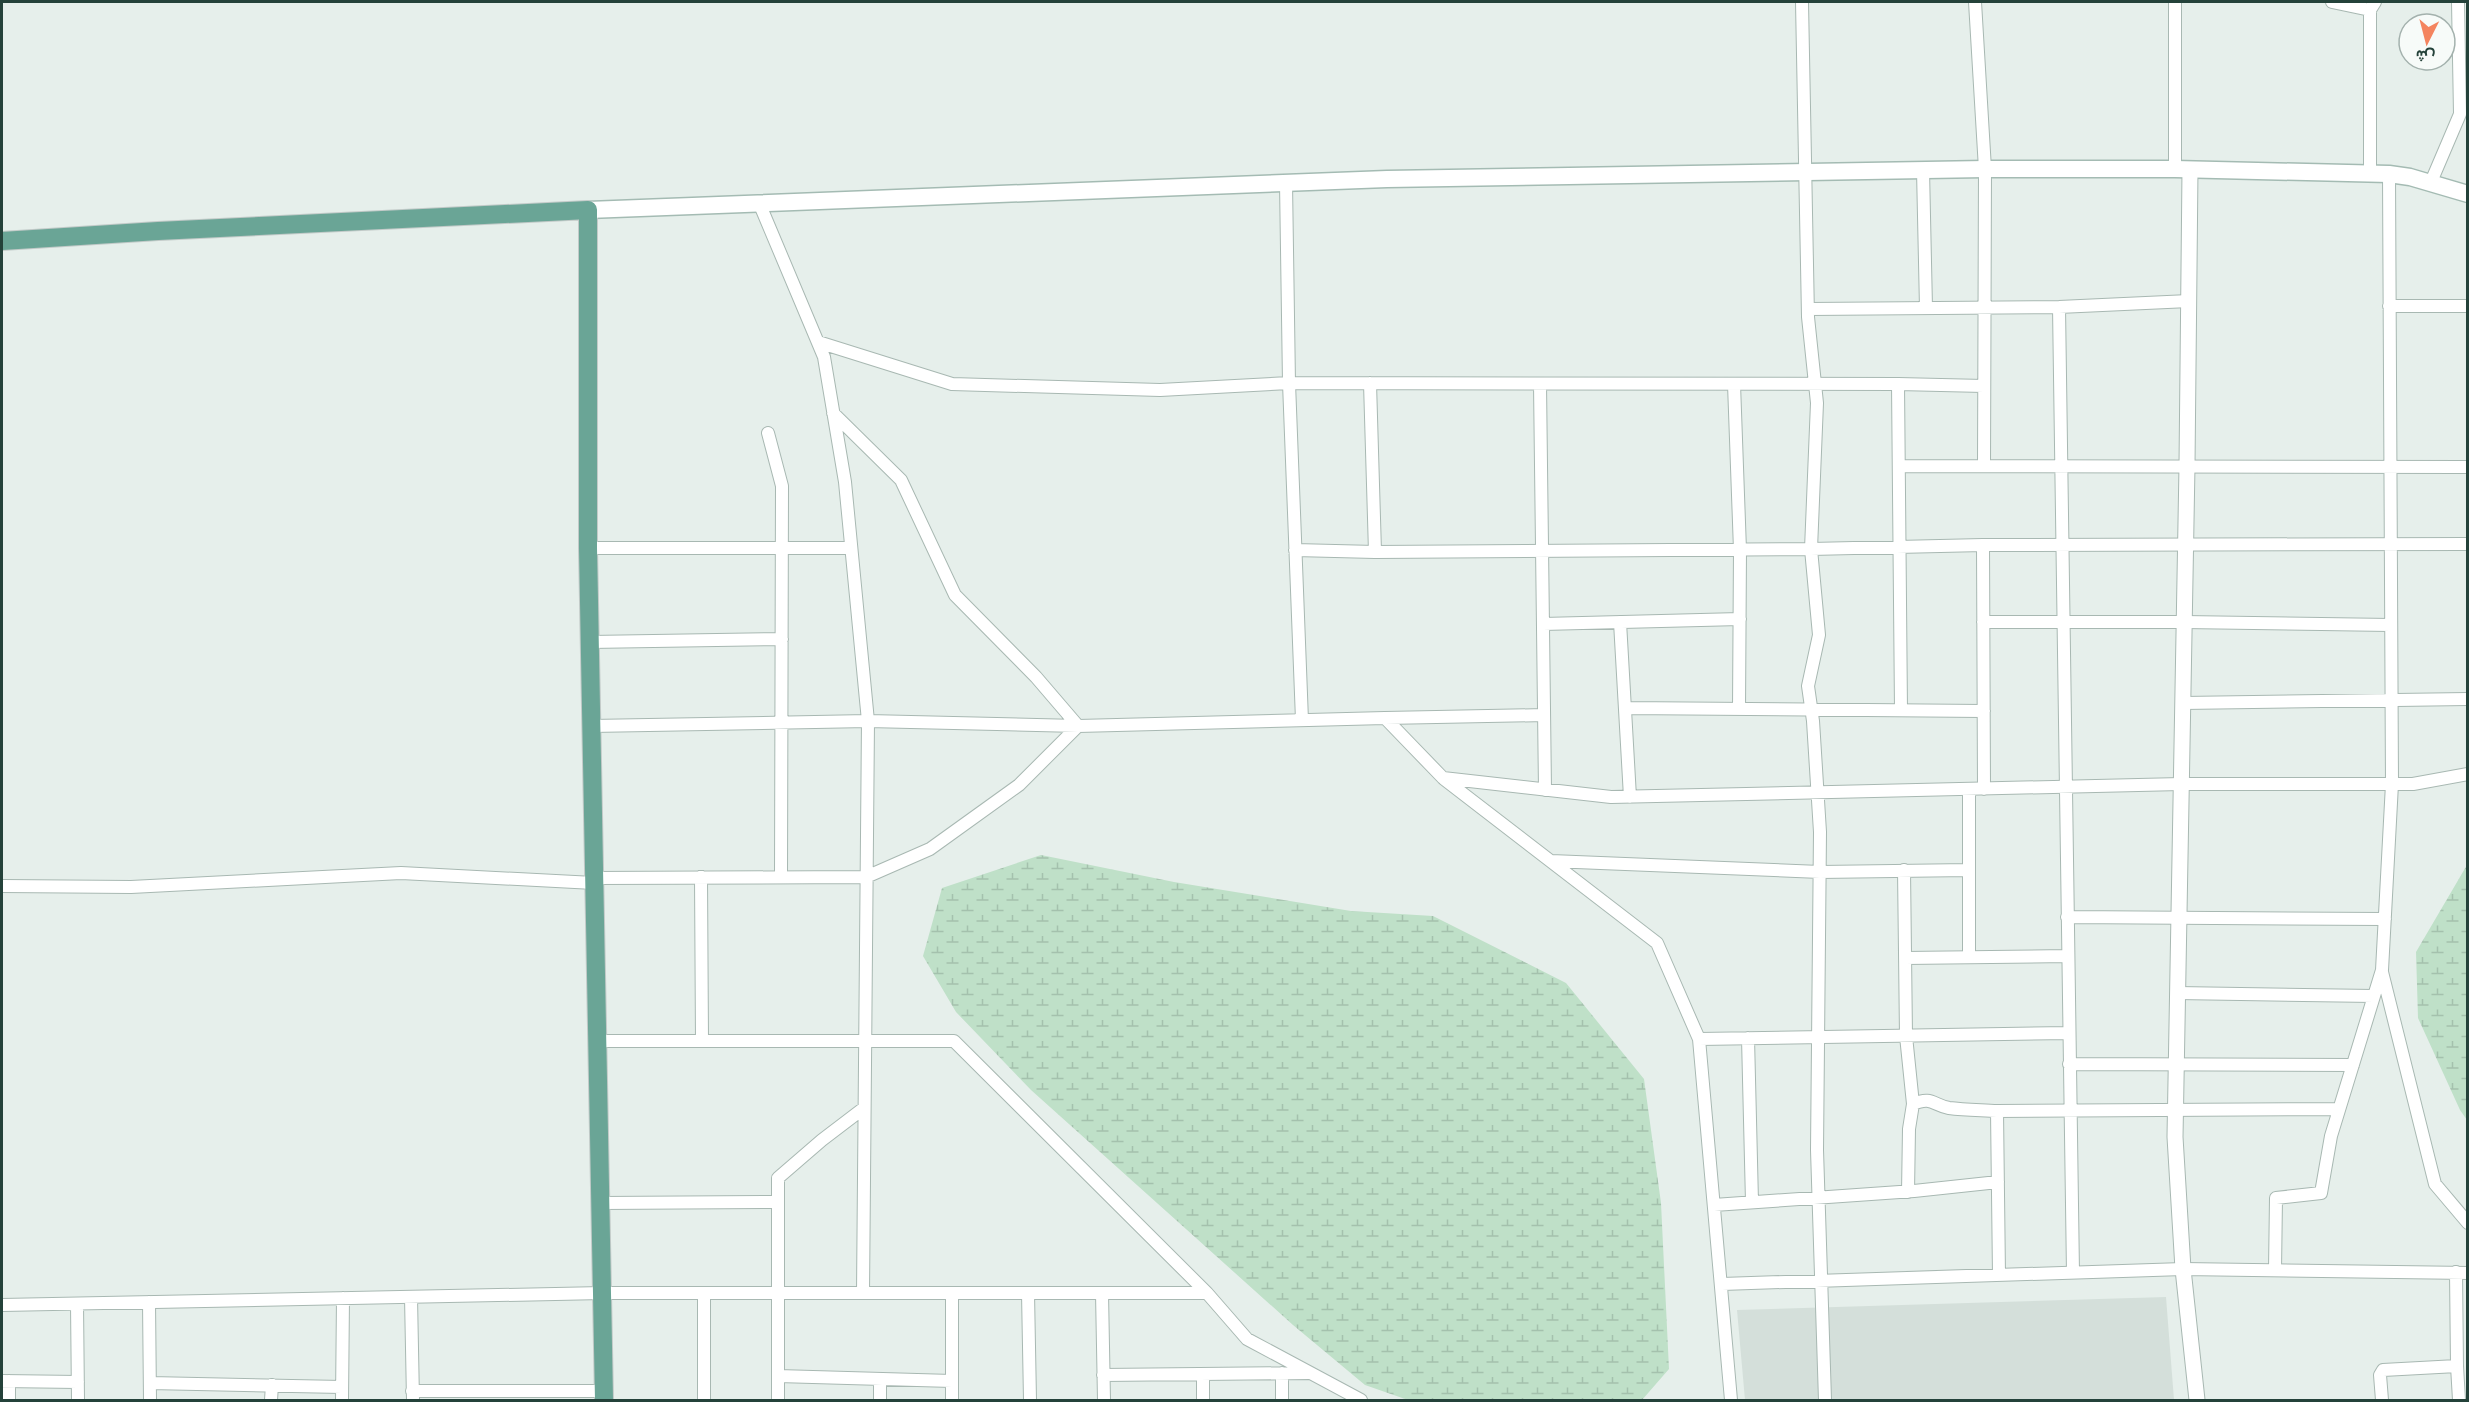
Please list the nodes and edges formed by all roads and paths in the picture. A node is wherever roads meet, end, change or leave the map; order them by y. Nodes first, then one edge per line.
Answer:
1 (1802, 2) edge
2 (1975, 2) edge
3 (2175, 2) edge
4 (2332, 2) edge
5 (2458, 2) edge
6 (2373, 6) edge
7 (2463, 65) edge
8 (1923, 170) junction
9 (1985, 170) junction
10 (2182, 170) junction
11 (1806, 172) junction
12 (2370, 173) junction
13 (2389, 174) junction
14 (2432, 182) junction
15 (1286, 183) junction
16 (2468, 194) edge
17 (760, 205) junction
18 (588, 210) junction
19 (2, 241) edge
20 (2189, 301) junction
21 (2389, 306) junction
22 (2468, 306) edge
23 (1984, 308) junction
24 (2059, 308) junction
25 (1808, 309) junction
26 (1926, 309) junction
27 (818, 342) junction
28 (1289, 383) junction
29 (1370, 384) junction
30 (1540, 384) junction
31 (1734, 384) junction
32 (1815, 384) junction
33 (1898, 384) junction
34 (1984, 386) junction
35 (833, 413) junction
36 (768, 432) dead end
37 (1899, 466) junction
38 (1984, 466) junction
39 (2060, 466) junction
40 (2187, 466) junction
41 (2390, 466) junction
42 (2468, 466) edge
43 (2186, 544) junction
44 (2391, 544) junction
45 (2468, 544) edge
46 (1983, 545) junction
47 (2061, 545) junction
48 (1899, 546) junction
49 (588, 548) junction
50 (782, 548) junction
51 (851, 548) junction
52 (1810, 549) junction
53 (1295, 550) junction
54 (1740, 550) junction
55 (1542, 551) junction
56 (1375, 552) junction
57 (1740, 619) junction
58 (1620, 622) junction
59 (1983, 622) junction
60 (2062, 622) junction
61 (2184, 622) junction
62 (1543, 624) junction
63 (2391, 625) junction
64 (782, 639) junction
65 (590, 642) junction
66 (2468, 699) edge
67 (2391, 701) junction
68 (2183, 703) junction
69 (1625, 708) junction
70 (1739, 709) junction
71 (1811, 709) junction
72 (1901, 710) junction
73 (1984, 711) junction
74 (1544, 715) junction
75 (1385, 718) junction
76 (1302, 720) junction
77 (868, 721) junction
78 (781, 722) junction
79 (591, 726) junction
80 (1078, 726) junction
81 (2468, 774) edge
82 (1443, 778) junction
83 (2181, 784) junction
84 (2392, 784) junction
85 (2065, 787) junction
86 (1969, 789) junction
87 (1984, 789) junction
88 (1545, 790) junction
89 (1818, 792) junction
90 (1630, 797) junction
91 (1551, 861) junction
92 (1904, 870) junction
93 (1969, 870) junction
94 (1820, 872) junction
95 (701, 877) junction
96 (781, 877) junction
97 (866, 877) junction
98 (594, 881) junction
99 (2, 886) edge
100 (2067, 916) junction
101 (2179, 916) junction
102 (2385, 919) junction
103 (2067, 956) junction
104 (1969, 957) junction
105 (1905, 958) junction
106 (2382, 970) junction
107 (2177, 993) junction
108 (2374, 996) junction
109 (2069, 1033) junction
110 (1906, 1036) junction
111 (1818, 1037) junction
112 (1748, 1038) junction
113 (1699, 1039) junction
114 (597, 1041) junction
115 (702, 1041) junction
116 (865, 1041) junction
117 (2069, 1064) junction
118 (2176, 1064) junction
119 (2353, 1065) junction
120 (1913, 1104) junction
121 (864, 1108) junction
122 (2070, 1109) junction
123 (2175, 1109) junction
124 (2339, 1109) junction
125 (1997, 1111) junction
126 (1998, 1182) junction
127 (1908, 1192) junction
128 (1818, 1198) junction
129 (778, 1202) junction
130 (1752, 1202) junction
131 (601, 1203) junction
132 (1714, 1205) junction
133 (2468, 1223) edge
134 (2183, 1269) junction
135 (2275, 1270) junction
136 (2073, 1273) junction
137 (2462, 1273) edge
138 (1999, 1275) junction
139 (1821, 1281) junction
140 (1722, 1284) junction
141 (603, 1293) junction
142 (704, 1293) junction
143 (777, 1293) junction
144 (863, 1293) junction
145 (952, 1293) junction
146 (1028, 1293) junction
147 (1102, 1293) junction
148 (1207, 1293) junction
149 (411, 1297) junction
150 (343, 1298) junction
151 (149, 1302) junction
152 (77, 1304) junction
153 (2, 1305) edge
154 (2457, 1366) junction
155 (1282, 1373) junction
156 (1311, 1373) junction
157 (1203, 1374) junction
158 (1103, 1375) junction
159 (778, 1376) junction
160 (880, 1379) junction
161 (5, 1381) edge
162 (952, 1381) junction
163 (78, 1382) junction
164 (150, 1383) junction
165 (272, 1385) junction
166 (342, 1387) junction
167 (520, 1395) edge
168 (413, 1396) edge
169 (604, 1396) edge
170 (9, 1401) edge
171 (78, 1401) edge
172 (150, 1401) edge
173 (271, 1401) edge
174 (342, 1401) edge
175 (704, 1401) edge
176 (778, 1401) edge
177 (880, 1401) edge
178 (952, 1401) edge
179 (1030, 1401) edge
180 (1104, 1401) edge
181 (1203, 1401) edge
182 (1282, 1401) edge
183 (1361, 1401) edge
184 (1731, 1401) edge
185 (1825, 1401) edge
186 (2197, 1401) edge
187 (2382, 1401) edge
188 (2459, 1401) edge

1 - 11 street
2 - 9 street
3 - 10 street
4 - 6 street
5 - 7 street
6 - 12 street
7 - 14 street
8 - 9 main road
8 - 11 main road
8 - 26 street
9 - 10 main road
9 - 23 street
10 - 12 main road
10 - 20 street
11 - 15 main road
11 - 25 street
12 - 13 main road
13 - 14 main road
13 - 21 street
14 - 16 main road
15 - 17 main road
15 - 28 street
17 - 18 main road
17 - 27 street
18 - 19 main road
18 - 49 main road
20 - 24 street
20 - 40 street
21 - 22 street
21 - 41 street
23 - 24 street
23 - 26 street
23 - 34 street
24 - 39 street
25 - 26 street
25 - 32 street
27 - 28 street
27 - 35 street
28 - 29 street
28 - 53 street
29 - 30 street
29 - 56 street
30 - 31 street
30 - 55 street
31 - 32 street
31 - 54 street
32 - 33 street
32 - 52 street
33 - 34 street
33 - 37 street
34 - 38 street
35 - 51 street
35 - 80 street
36 - 50 street
37 - 38 street
37 - 48 street
38 - 39 street
39 - 40 street
39 - 47 street
40 - 41 street
40 - 43 street
41 - 42 street
41 - 44 street
43 - 44 street
43 - 47 street
43 - 61 street
44 - 45 street
44 - 63 street
46 - 47 street
46 - 48 street
46 - 59 street
47 - 60 street
48 - 52 street
48 - 72 street
49 - 50 street
49 - 65 main road
50 - 51 street
50 - 64 street
51 - 77 street
52 - 54 street
52 - 71 street
53 - 56 street
53 - 76 street
54 - 55 street
54 - 57 street
55 - 56 street
55 - 62 street
57 - 58 street
57 - 70 street
58 - 62 street
58 - 69 street
59 - 60 street
59 - 73 street
60 - 61 street
60 - 85 street
61 - 63 street
61 - 68 street
62 - 74 street
63 - 67 street
64 - 65 street
64 - 78 street
65 - 79 main road
66 - 67 street
67 - 68 street
67 - 84 street
68 - 83 street
69 - 70 street
69 - 90 street
70 - 71 street
71 - 72 street
71 - 89 street
72 - 73 street
73 - 87 street
74 - 75 street
74 - 88 street
75 - 76 street
75 - 82 street
76 - 80 street
77 - 78 street
77 - 80 street
77 - 97 street
78 - 79 street
78 - 96 street
79 - 98 main road
80 - 97 street
81 - 84 street
82 - 88 street
82 - 91 street
83 - 84 street
83 - 85 street
83 - 101 street
84 - 102 street
85 - 87 street
85 - 100 street
86 - 87 street
86 - 89 street
86 - 93 street
88 - 90 street
89 - 90 street
89 - 94 street
91 - 94 street
91 - 113 street
92 - 93 street
92 - 94 street
92 - 105 street
93 - 104 street
94 - 111 street
95 - 96 street
95 - 98 street
95 - 115 street
96 - 97 street
97 - 116 street
98 - 99 street
98 - 114 main road
100 - 101 street
100 - 103 street
101 - 102 street
101 - 107 street
102 - 106 street
103 - 104 street
103 - 109 street
104 - 105 street
105 - 110 street
106 - 108 street
106 - 133 street
107 - 108 street
107 - 118 street
108 - 119 street
109 - 110 street
109 - 117 street
110 - 111 street
110 - 120 street
111 - 112 street
111 - 128 street
112 - 113 street
112 - 130 street
113 - 132 street
114 - 115 street
114 - 131 main road
115 - 116 street
116 - 121 street
116 - 148 street
117 - 118 street
117 - 122 street
118 - 119 street
118 - 123 street
119 - 124 street
120 - 125 street
120 - 127 street
121 - 129 street
121 - 144 street
122 - 123 street
122 - 125 street
122 - 136 street
123 - 124 street
123 - 134 street
124 - 135 street
125 - 126 street
126 - 127 street
126 - 138 street
127 - 128 street
128 - 130 street
128 - 139 street
129 - 131 street
129 - 143 street
130 - 132 street
131 - 141 main road
132 - 140 street
134 - 135 street
134 - 136 street
134 - 186 street
135 - 137 street
136 - 138 street
137 - 154 street
138 - 139 street
139 - 140 street
139 - 185 street
140 - 184 street
141 - 142 street
141 - 149 street
141 - 169 main road
142 - 143 street
142 - 175 street
143 - 144 street
143 - 159 street
144 - 145 street
145 - 146 street
145 - 162 street
146 - 147 street
146 - 179 street
147 - 148 street
147 - 158 street
148 - 156 street
149 - 150 street
149 - 168 street
150 - 151 street
150 - 166 street
151 - 152 street
151 - 164 street
152 - 153 street
152 - 163 street
154 - 187 street
154 - 188 street
155 - 156 street
155 - 157 street
155 - 182 street
156 - 183 street
157 - 158 street
157 - 181 street
158 - 180 street
159 - 160 street
159 - 176 street
160 - 162 street
160 - 177 street
161 - 163 street
161 - 170 street
162 - 178 street
163 - 171 street
164 - 165 street
164 - 172 street
165 - 166 street
165 - 173 street
166 - 174 street
167 - 168 street
167 - 169 street

